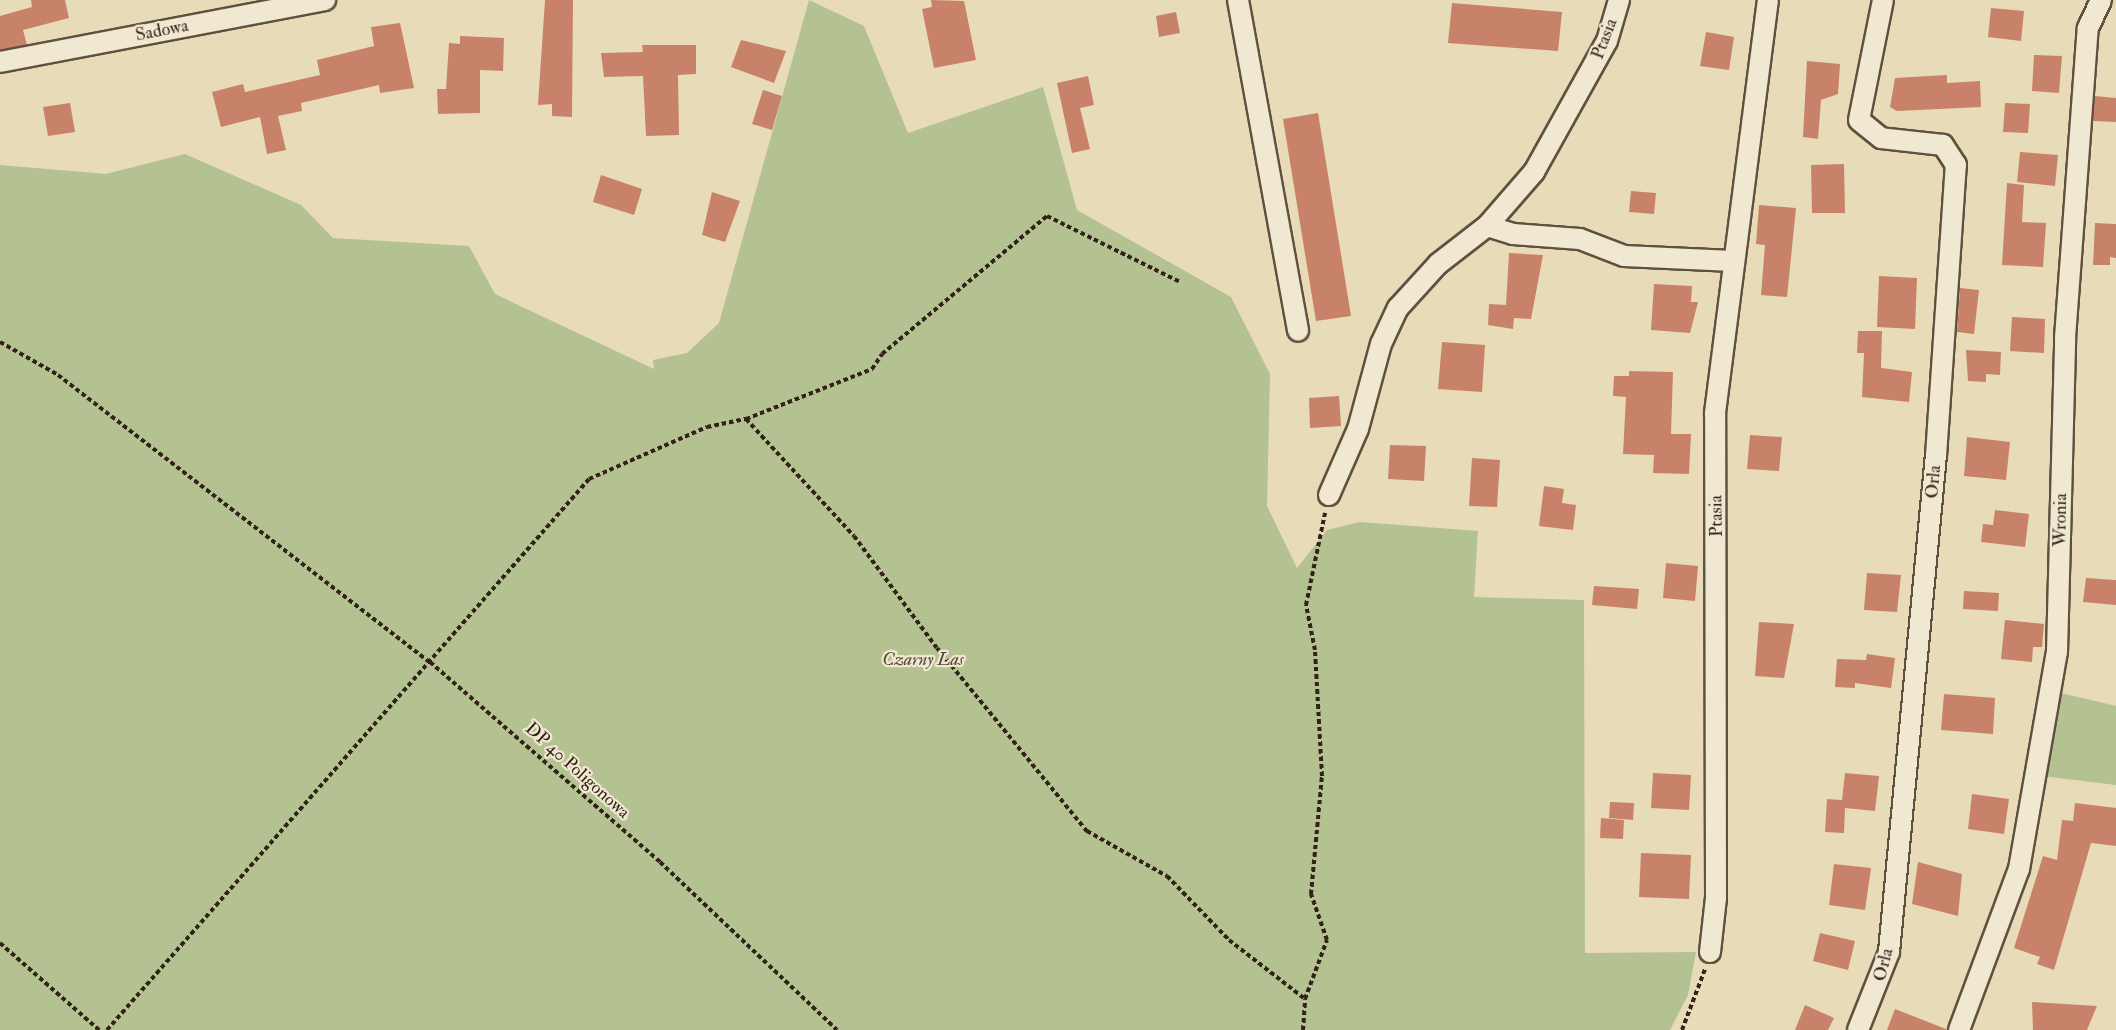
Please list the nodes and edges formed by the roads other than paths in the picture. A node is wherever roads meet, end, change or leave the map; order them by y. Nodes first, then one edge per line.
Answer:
1 (325, 0) edge
2 (1238, 0) edge
3 (1619, 0) edge
4 (1768, 0) edge
5 (1883, 0) edge
6 (2101, 0) edge
7 (0, 62) edge
8 (1487, 226) junction
9 (1733, 261) junction
10 (1298, 331) dead end
11 (1329, 495) road end
12 (1710, 952) road end
13 (1858, 1030) edge
14 (1959, 1030) edge

1 - 7 street, Sadowa
2 - 10 street
3 - 8 street, Ptasia
4 - 9 street, Ptasia
5 - 13 street, Orla
6 - 14 street, Wronia
8 - 9 street
8 - 11 street, Ptasia
9 - 12 street, Ptasia

